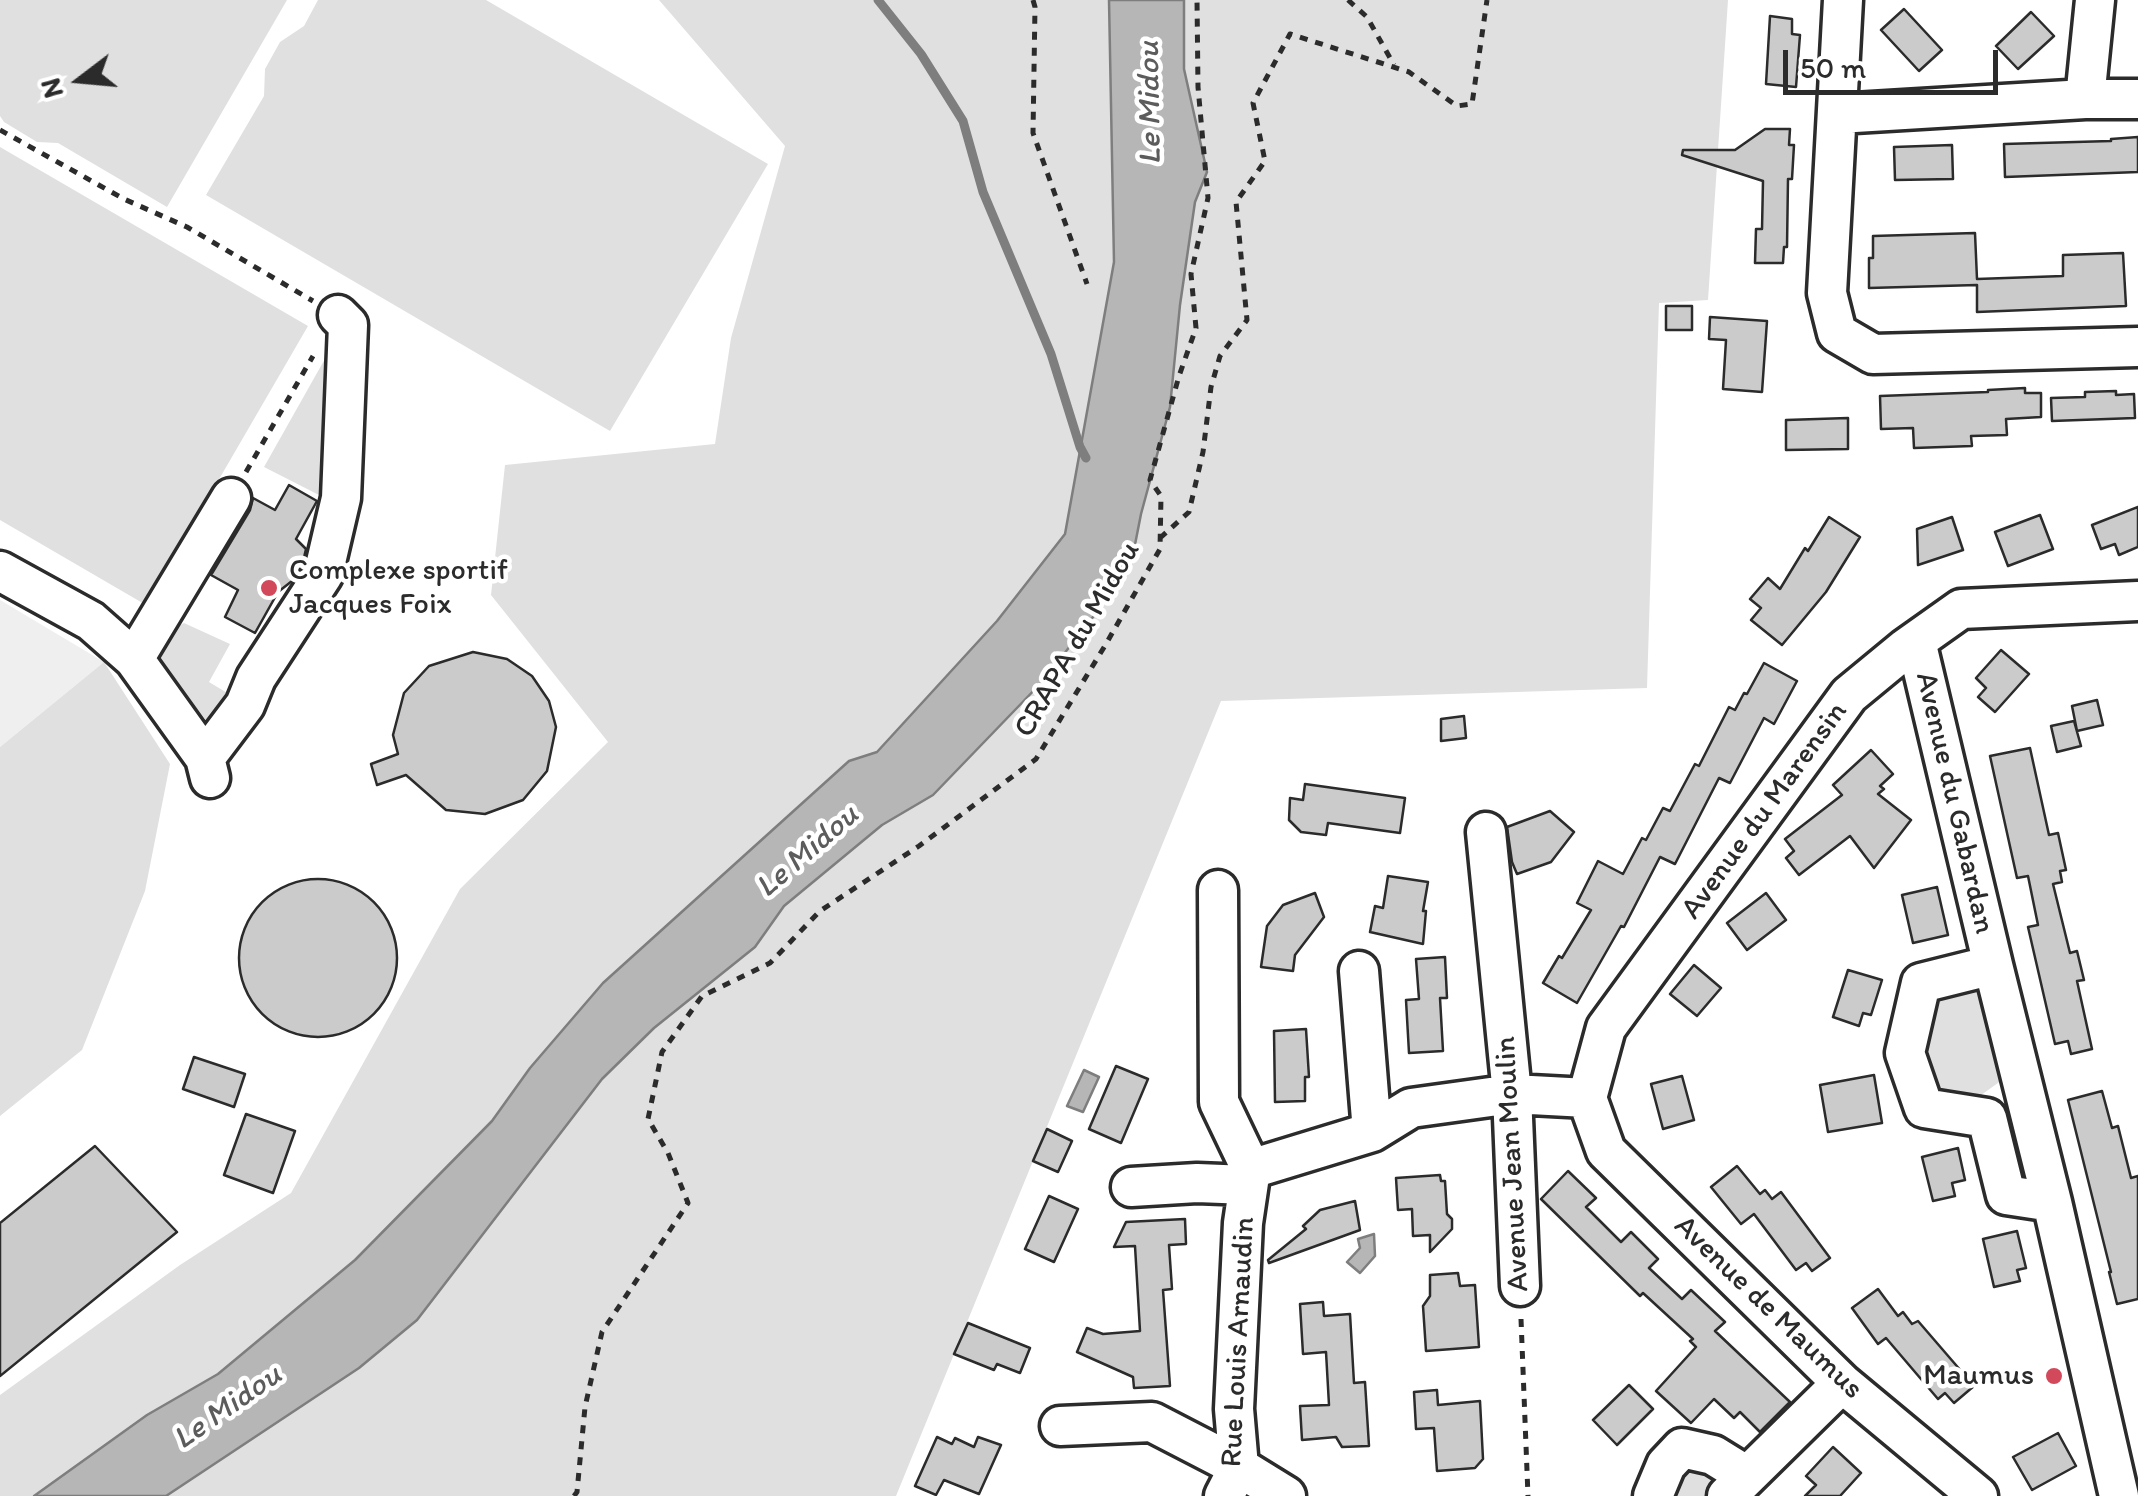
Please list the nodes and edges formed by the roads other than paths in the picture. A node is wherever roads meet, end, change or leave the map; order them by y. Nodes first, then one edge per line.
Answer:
1 (1844, 0) edge
2 (2095, 0) edge
3 (2138, 99) edge
4 (2085, 100) junction
5 (1838, 114) junction
6 (338, 315) road end
7 (2138, 347) edge
8 (231, 498) road end
9 (0, 571) edge
10 (2138, 601) edge
11 (1916, 641) junction
12 (134, 659) junction
13 (1486, 832) dead end
14 (1218, 890) dead end
15 (1993, 966) junction
16 (1359, 971) dead end
17 (1512, 1094) junction
18 (1587, 1098) junction
19 (1372, 1132) junction
20 (1250, 1177) junction
21 (1131, 1187) dead end
22 (2052, 1202) junction
23 (1520, 1286) road end
24 (1842, 1383) junction
25 (1060, 1426) dead end
26 (1231, 1481) edge
27 (1737, 1486) edge
28 (2118, 1495) edge
29 (1286, 1496) edge
30 (1654, 1496) edge
31 (1978, 1496) edge

1 - 5 street
2 - 4 street
3 - 4 street
4 - 5 street
5 - 7 street
6 - 12 street
8 - 12 street
9 - 12 street
10 - 11 street, Avenue du Marensin
11 - 15 street, Avenue du Gabardan
11 - 18 street, Avenue du Marensin
13 - 17 street, Avenue Jean Moulin
14 - 20 street
15 - 22 street, Avenue du Gabardan
15 - 22 street, Avenue du Gabardan
16 - 19 street
17 - 18 street, Rue Louis Arnaudin
17 - 19 street, Rue Louis Arnaudin
17 - 23 street, Avenue Jean Moulin
18 - 24 street, Avenue de Maumus
19 - 20 street, Rue Louis Arnaudin
20 - 21 street, Rue Louis Arnaudin
20 - 26 street, Rue Louis Arnaudin
22 - 28 street, Avenue du Gabardan
24 - 27 street
24 - 31 street, Avenue de Maumus
25 - 26 street
26 - 29 street
27 - 30 street

